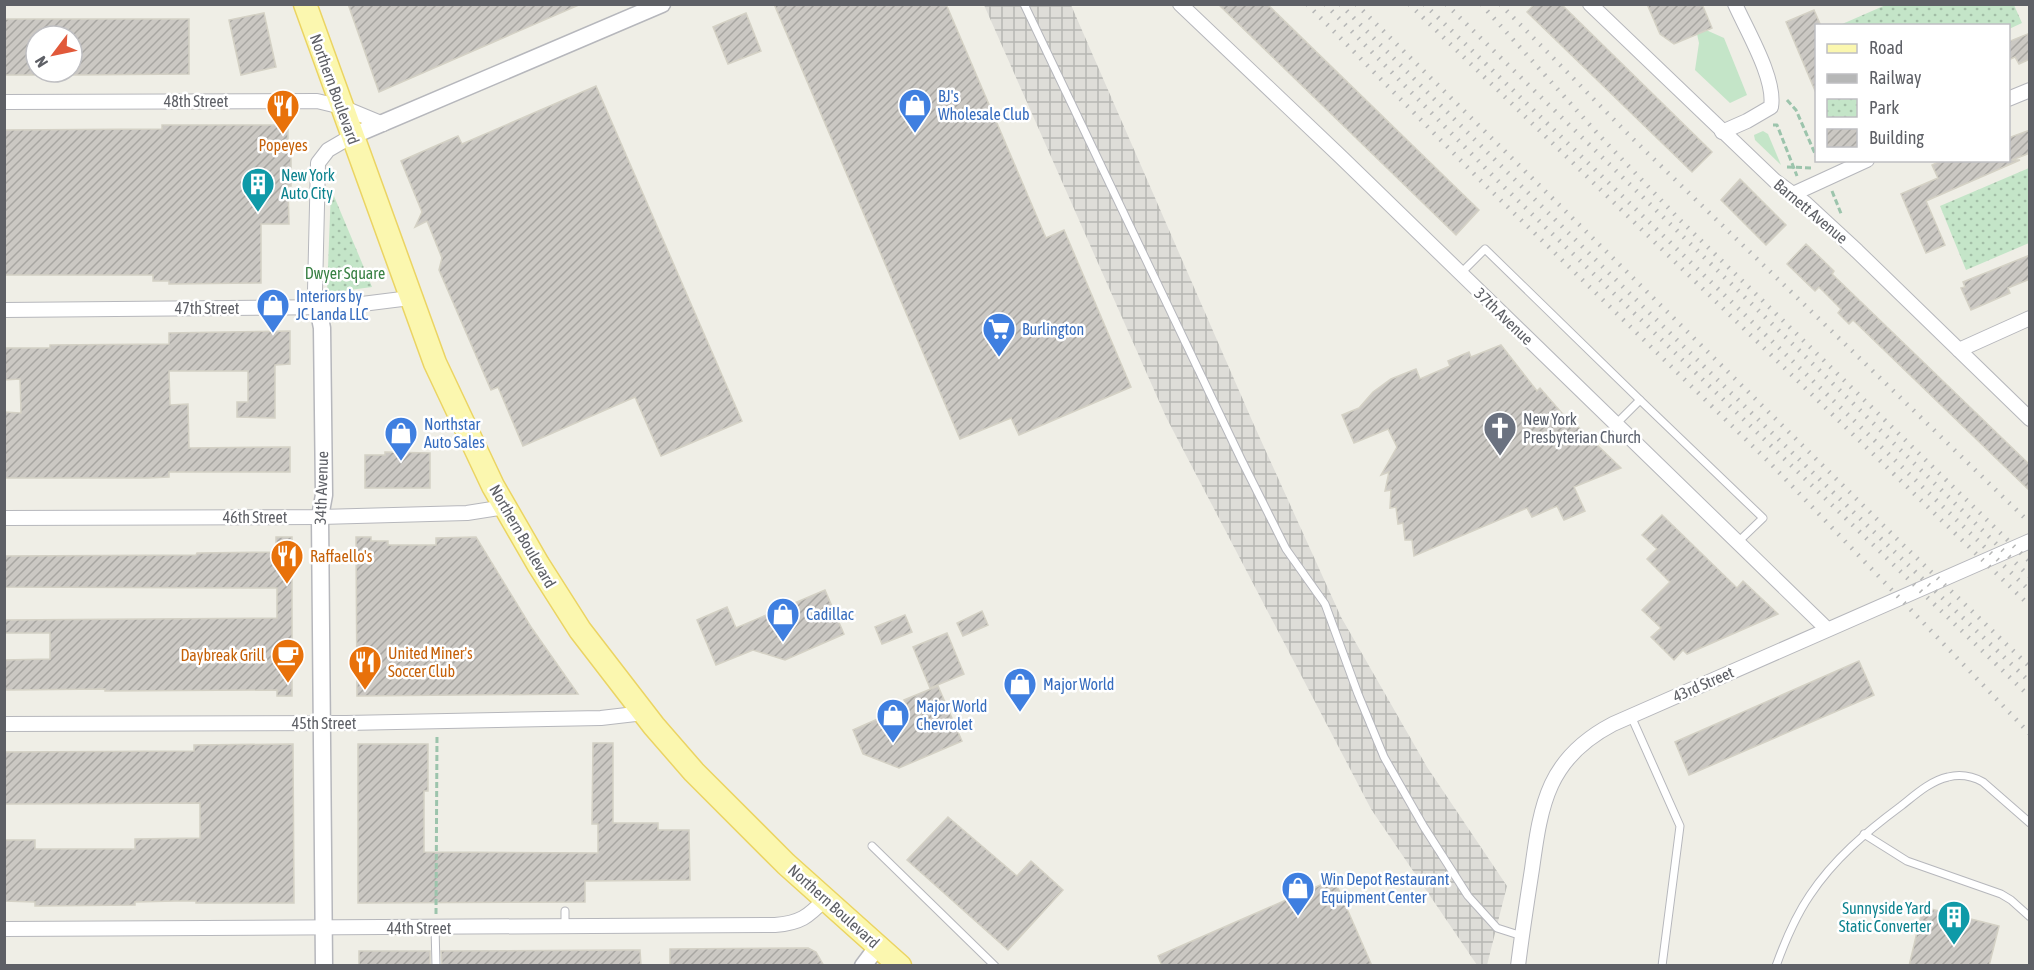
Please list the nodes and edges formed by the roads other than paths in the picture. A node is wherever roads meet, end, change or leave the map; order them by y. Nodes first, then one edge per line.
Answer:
1 (305, 4) edge
2 (662, 4) edge
3 (1024, 4) edge
4 (1180, 4) edge
5 (1590, 4) edge
6 (1735, 4) edge
7 (2030, 90) edge
8 (2010, 98) edge
9 (4, 102) edge
10 (342, 107) junction
11 (383, 124) junction
12 (1722, 132) junction
13 (352, 136) junction
14 (1863, 162) edge
15 (1797, 188) junction
16 (1460, 273) junction
17 (410, 298) junction
18 (318, 308) junction
19 (4, 310) edge
20 (2030, 318) edge
21 (1959, 350) junction
22 (1640, 400) junction
23 (2030, 419) edge
24 (1616, 424) junction
25 (505, 507) junction
26 (320, 517) junction
27 (4, 518) edge
28 (2030, 541) edge
29 (1738, 542) junction
30 (1827, 629) junction
31 (644, 713) junction
32 (1631, 716) junction
33 (321, 723) junction
34 (4, 724) edge
35 (2030, 823) edge
36 (1864, 834) junction
37 (872, 846) dead end
38 (825, 898) junction
39 (565, 910) dead end
40 (2030, 917) edge
41 (435, 927) junction
42 (565, 927) junction
43 (323, 928) junction
44 (4, 929) edge
45 (1522, 936) junction
46 (878, 946) junction
47 (324, 966) edge
48 (436, 966) edge
49 (864, 966) edge
50 (900, 966) edge
51 (995, 966) edge
52 (1518, 966) edge
53 (1662, 966) edge
54 (1776, 966) edge

1 - 10 main road, Northern Boulevard
2 - 11 street
3 - 45 lane
4 - 16 street, 37th Avenue
5 - 12 street, Barnett Avenue
6 - 12 street
7 - 8 street
9 - 10 street, 48th Street
10 - 11 street, 48th Street
10 - 13 main road, Northern Boulevard
11 - 13 street
12 - 15 street, Barnett Avenue
13 - 17 main road, Northern Boulevard
13 - 18 street, 34th Avenue
14 - 15 street
15 - 21 street, Barnett Avenue
16 - 22 lane
16 - 24 street, 37th Avenue
17 - 18 street, 47th Street
17 - 25 main road, Northern Boulevard
18 - 19 street, 47th Street
18 - 26 street, 34th Avenue
20 - 21 street
21 - 23 street, Barnett Avenue
22 - 24 lane
22 - 29 lane
24 - 29 street, 37th Avenue
25 - 26 street, 46th Street
25 - 31 main road, Northern Boulevard
26 - 27 street, 46th Street
26 - 33 street, 34th Avenue
28 - 30 street, 43rd Street
29 - 30 street, 37th Avenue
30 - 32 street, 43rd Street
31 - 33 street, 45th Street
31 - 38 main road, Northern Boulevard
32 - 45 street, 43rd Street
32 - 53 lane
33 - 34 street, 45th Street
33 - 43 street, 34th Avenue
35 - 36 lane
36 - 40 lane
36 - 54 lane
37 - 51 lane
38 - 42 street, 44th Street
38 - 46 main road, Northern Boulevard
39 - 42 lane
41 - 42 street, 44th Street
41 - 43 street, 44th Street
41 - 48 lane
43 - 44 street, 44th Street
43 - 47 street, 34th Avenue
45 - 52 street, 43rd Street
46 - 49 street
46 - 50 main road, Northern Boulevard

